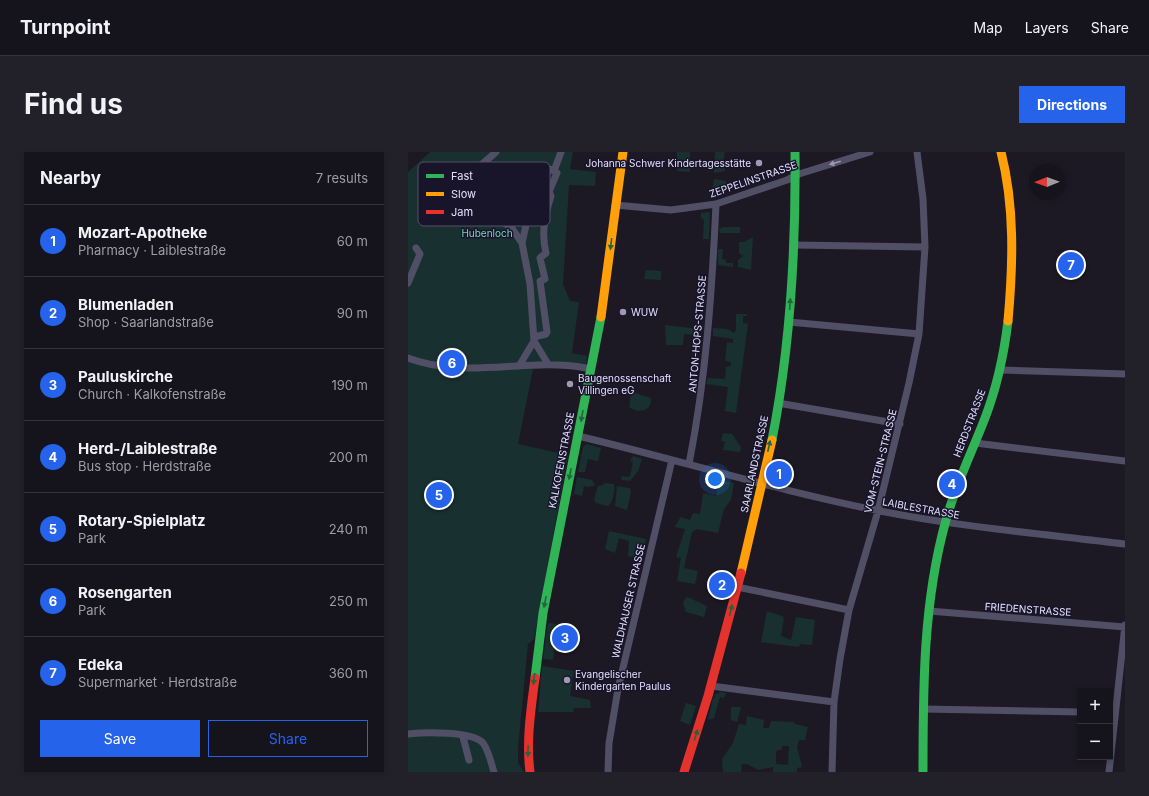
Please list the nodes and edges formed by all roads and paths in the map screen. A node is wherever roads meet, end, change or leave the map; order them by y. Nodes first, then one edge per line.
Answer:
1 (496, 152) edge
2 (561, 152) edge
3 (623, 152) edge
4 (795, 152) edge
5 (870, 152) edge
6 (917, 152) edge
7 (1001, 152) edge
8 (484, 162) edge
9 (550, 169) edge
10 (554, 171) junction
11 (795, 177) junction
12 (550, 188) edge
13 (716, 204) junction
14 (615, 205) junction
15 (509, 226) edge
16 (526, 226) edge
17 (544, 226) edge
18 (522, 243) junction
19 (795, 245) junction
20 (925, 247) junction
21 (416, 248) dead end
22 (408, 283) edge
23 (789, 322) junction
24 (919, 334) junction
25 (534, 339) junction
26 (408, 358) edge
27 (548, 364) junction
28 (519, 366) junction
29 (586, 368) dead end
30 (463, 369) junction
31 (447, 370) junction
32 (1000, 370) junction
33 (1125, 374) edge
34 (778, 403) junction
35 (900, 424) junction
36 (578, 436) junction
37 (975, 443) junction
38 (672, 460) junction
39 (1125, 461) edge
40 (689, 464) junction
41 (761, 484) junction
42 (878, 511) junction
43 (945, 523) junction
44 (1125, 544) edge
45 (737, 587) junction
46 (850, 610) junction
47 (929, 611) junction
48 (1125, 626) edge
49 (711, 686) junction
50 (834, 702) junction
51 (1113, 706) edge
52 (923, 708) junction
53 (1077, 712) edge
54 (1111, 724) edge
55 (408, 734) edge
56 (463, 737) junction
57 (469, 760) dead end
58 (494, 772) edge
59 (530, 772) edge
60 (608, 772) edge
61 (684, 772) edge
62 (832, 772) edge
63 (922, 772) edge
64 (1109, 772) edge

1 - 8 street
2 - 10 street
3 - 14 street, KALKOFENSTRASSE
4 - 11 street, SAARLANDSTRASSE
5 -> 11 street, ZEPPELINSTRASSE
6 - 20 street, VOM-STEIN-STRASSE
7 - 32 street, HERDSTRASSE
9 - 10 street
10 - 12 street
11 - 13 street, ZEPPELINSTRASSE
11 - 19 street, SAARLANDSTRASSE
13 - 14 street, ZEPPELINSTRASSE
13 - 40 street, ANTON-HOPS-STRASSE
14 -> 36 street, KALKOFENSTRASSE
15 - 18 street
16 - 18 street
17 - 25 street
18 - 25 street
19 - 20 street
23 -> 19 street, SAARLANDSTRASSE
20 - 24 street, VOM-STEIN-STRASSE
21 - 22 street
23 - 24 street
23 - 34 street, SAARLANDSTRASSE
24 - 35 street, VOM-STEIN-STRASSE
25 - 27 street
25 - 28 street
26 - 31 street
27 - 28 street
27 - 29 street
28 - 30 street
30 - 31 street
30 - 31 street
32 - 33 street
32 - 37 street, HERDSTRASSE
34 - 35 street
41 -> 34 street, SAARLANDSTRASSE
35 - 42 street, VOM-STEIN-STRASSE
36 - 38 street, LAIBLESTRASSE
36 -> 59 street, KALKOFENSTRASSE
37 - 39 street
37 - 43 street, HERDSTRASSE
38 - 40 street, LAIBLESTRASSE
38 - 60 street, WALDHAUSER STRASSE
40 - 41 street, LAIBLESTRASSE
41 - 42 street, LAIBLESTRASSE
41 - 45 street, SAARLANDSTRASSE
42 - 43 street, LAIBLESTRASSE
42 - 46 street, VOM-STEIN-STRASSE
43 - 44 street, LAIBLESTRASSE
43 - 47 street, HERDSTRASSE
45 - 46 street
49 -> 45 street, SAARLANDSTRASSE
46 - 50 street, VOM-STEIN-STRASSE
47 - 48 street, FRIEDENSTRASSE
47 - 52 street, HERDSTRASSE
48 - 51 street
49 - 50 street
61 -> 49 street, SAARLANDSTRASSE
50 - 62 street, VOM-STEIN-STRASSE
52 - 53 street
52 - 63 street, HERDSTRASSE
54 - 64 street
55 - 56 street
56 - 57 street
56 - 58 street

